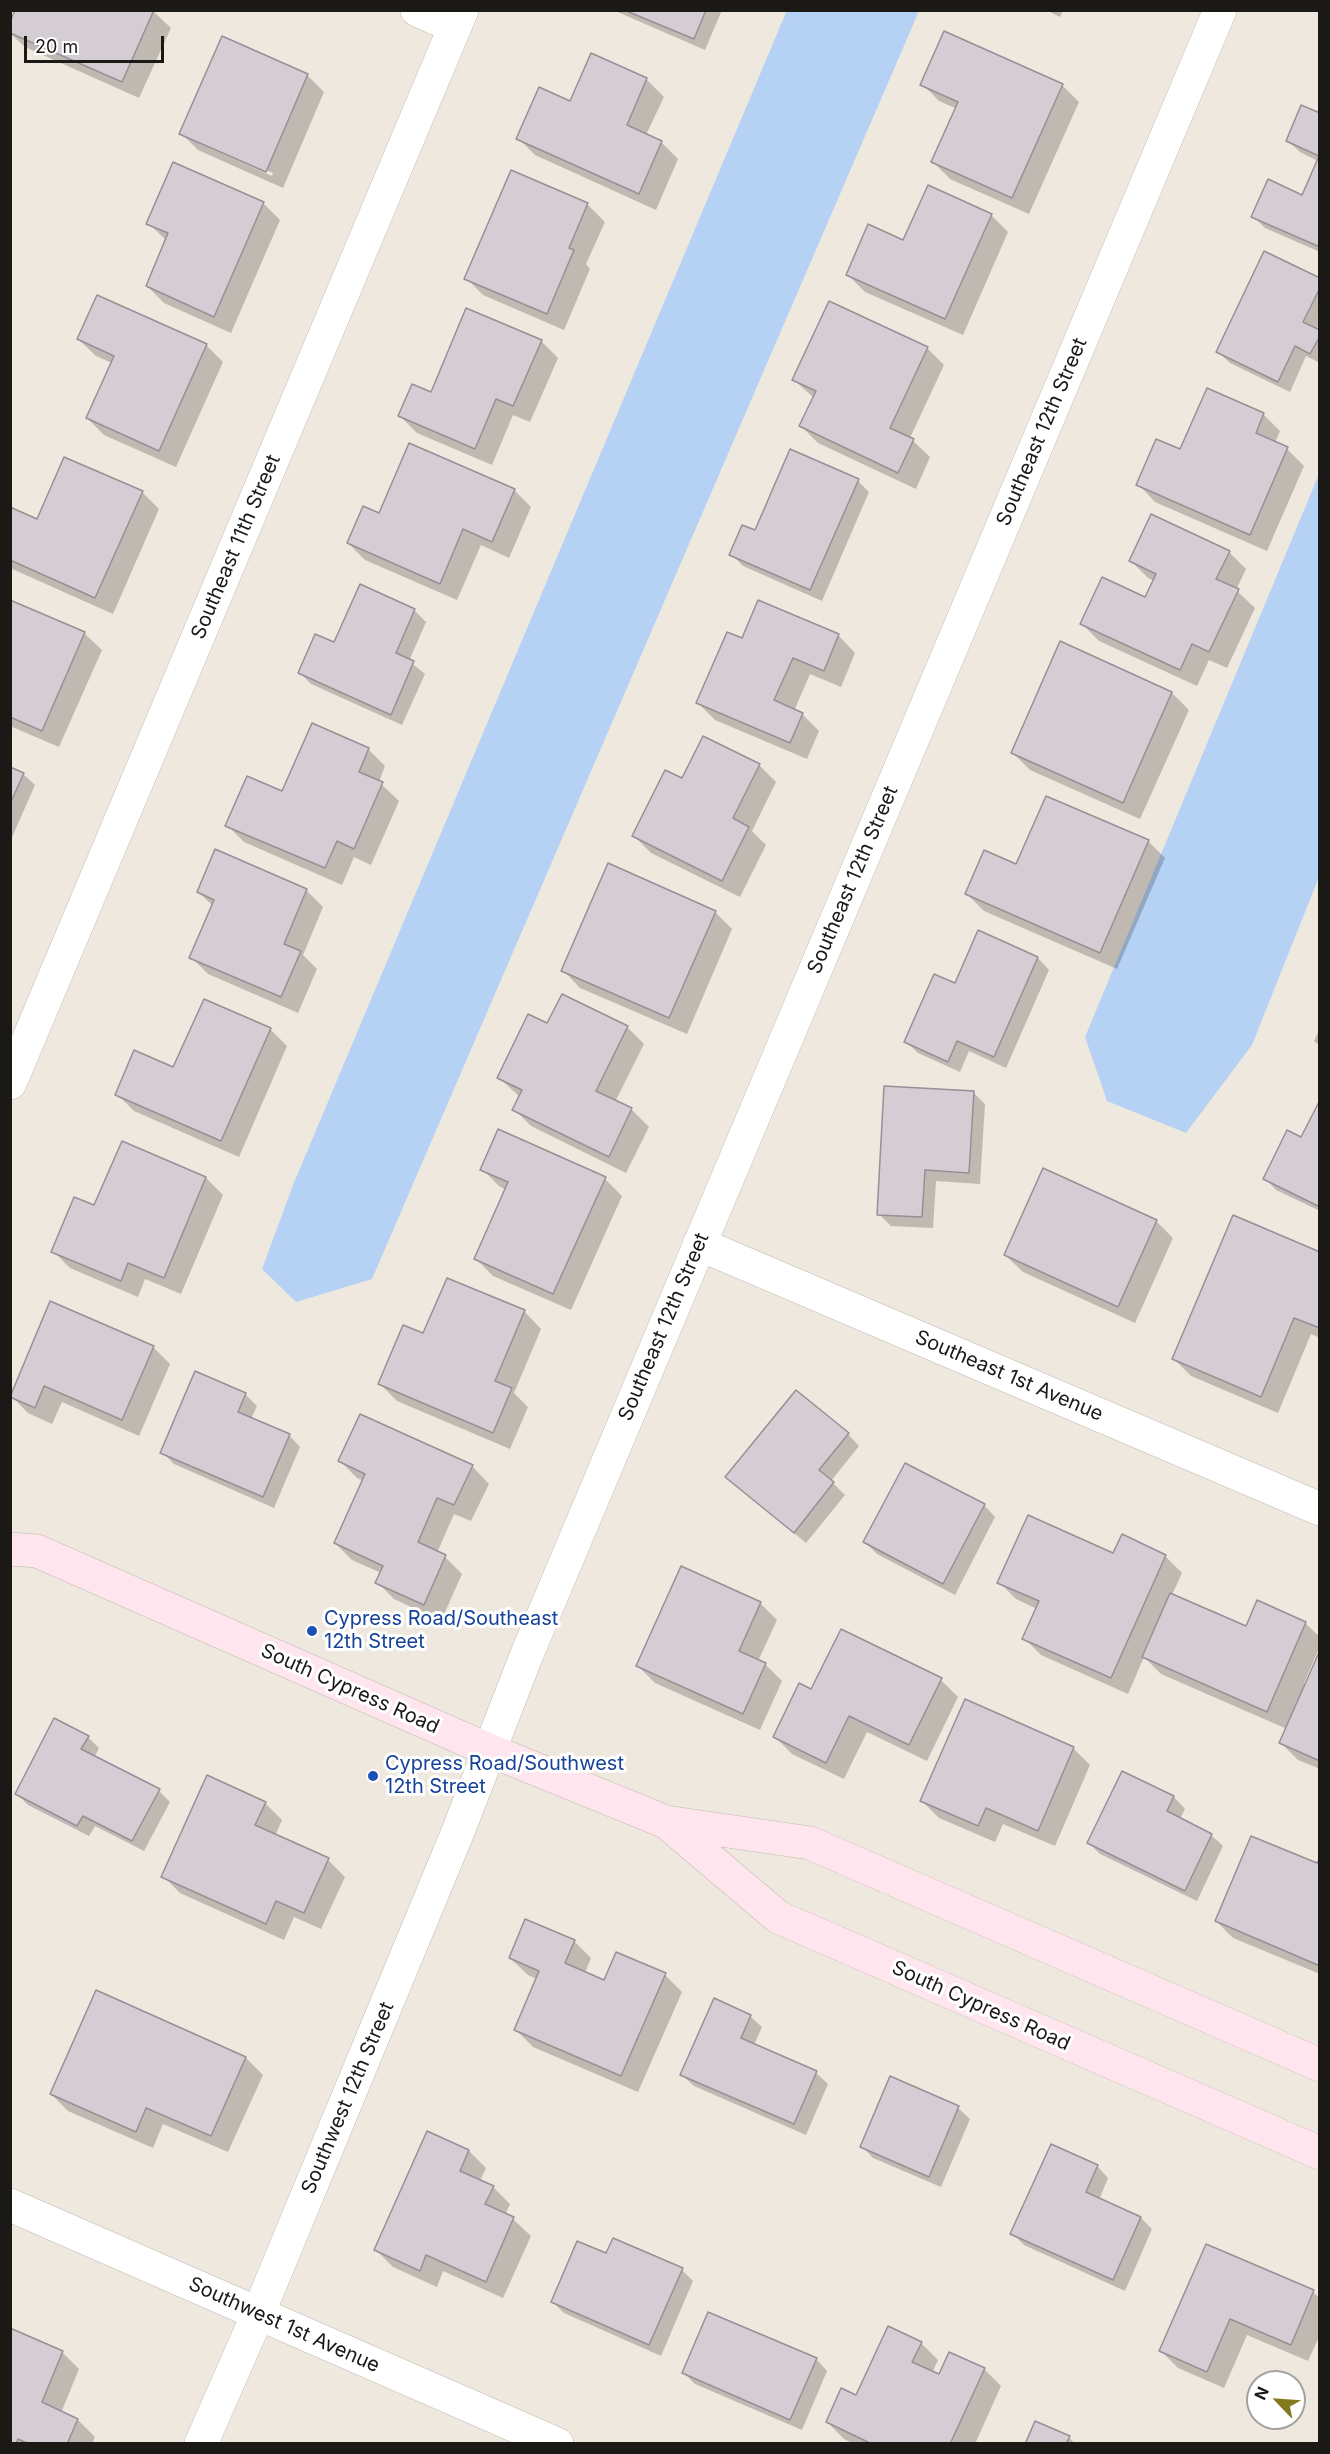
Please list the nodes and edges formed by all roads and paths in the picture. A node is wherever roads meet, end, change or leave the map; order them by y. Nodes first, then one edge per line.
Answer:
1 (417, 10) edge
2 (1220, 10) edge
3 (458, 19) edge
4 (10, 1083) edge
5 (699, 1244) junction
6 (1320, 1509) edge
7 (10, 1526) edge
8 (24, 1550) edge
9 (489, 1750) junction
10 (666, 1822) junction
11 (1320, 2065) edge
12 (1320, 2153) edge
13 (10, 2205) edge
14 (258, 2314) junction
15 (201, 2444) edge
16 (557, 2444) edge

1 - 3 street
2 - 5 street, Southeast 12th Street
3 - 4 street, Southeast 11th Street
5 - 6 street, Southeast 1st Avenue
5 - 9 street, Southeast 12th Street
7 - 8 street, South Cypress Road
8 - 9 street, South Cypress Road
9 - 10 street, South Cypress Road
9 - 14 street, Southwest 12th Street
10 - 11 street, South Cypress Road
10 - 12 street, South Cypress Road
13 - 14 street, Southwest 1st Avenue
14 - 15 street, Southwest 12th Street
14 - 16 street, Southwest 1st Avenue

